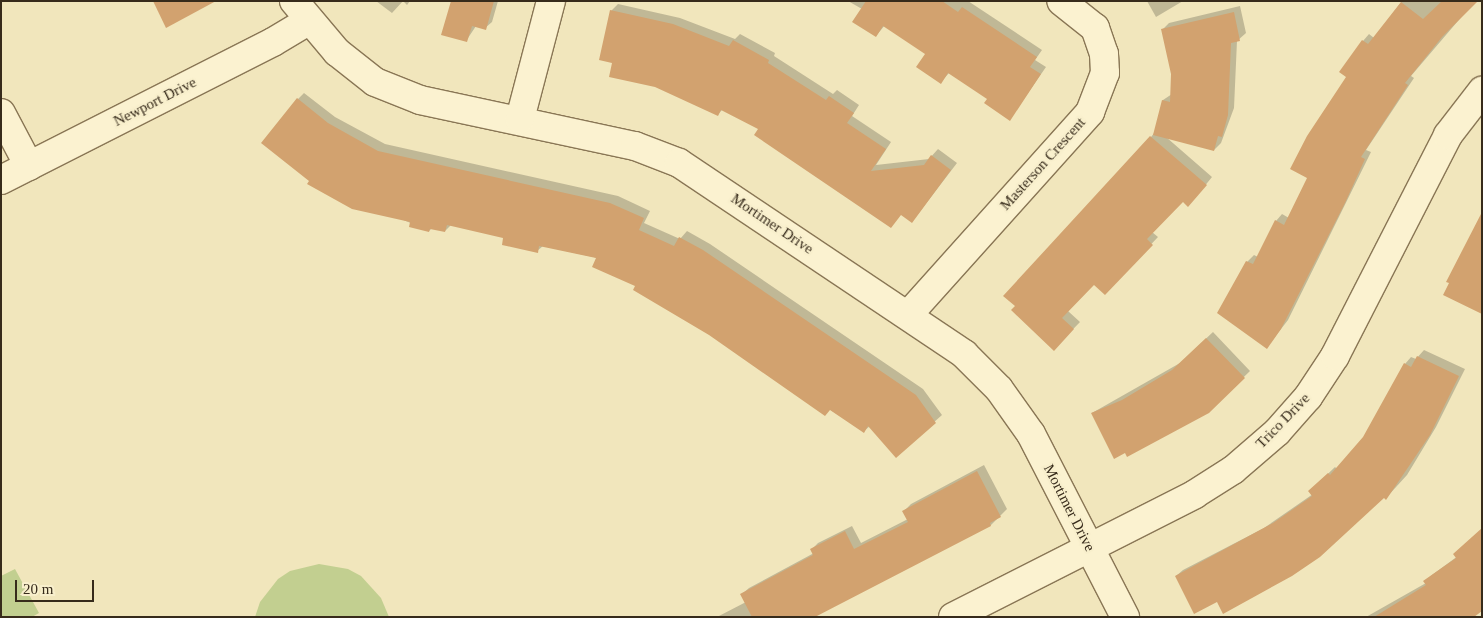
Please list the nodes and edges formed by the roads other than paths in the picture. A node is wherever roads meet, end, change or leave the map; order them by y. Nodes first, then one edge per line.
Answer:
1 (551, 1) edge
2 (1061, 1) edge
3 (301, 11) edge
4 (1482, 91) edge
5 (1, 113) edge
6 (520, 120) junction
7 (29, 166) junction
8 (1, 180) edge
9 (908, 315) junction
10 (1088, 547) junction
11 (953, 617) edge
12 (1125, 617) edge

1 - 6 street
2 - 9 street, Masterson Crescent
3 - 6 street, Mortimer Drive
3 - 7 street, Newport Drive
4 - 10 street, Trico Drive
5 - 7 street
6 - 9 street, Mortimer Drive
7 - 8 street, Newport Drive
9 - 10 street, Mortimer Drive
10 - 11 street, Trico Drive
10 - 12 street, Mortimer Drive

